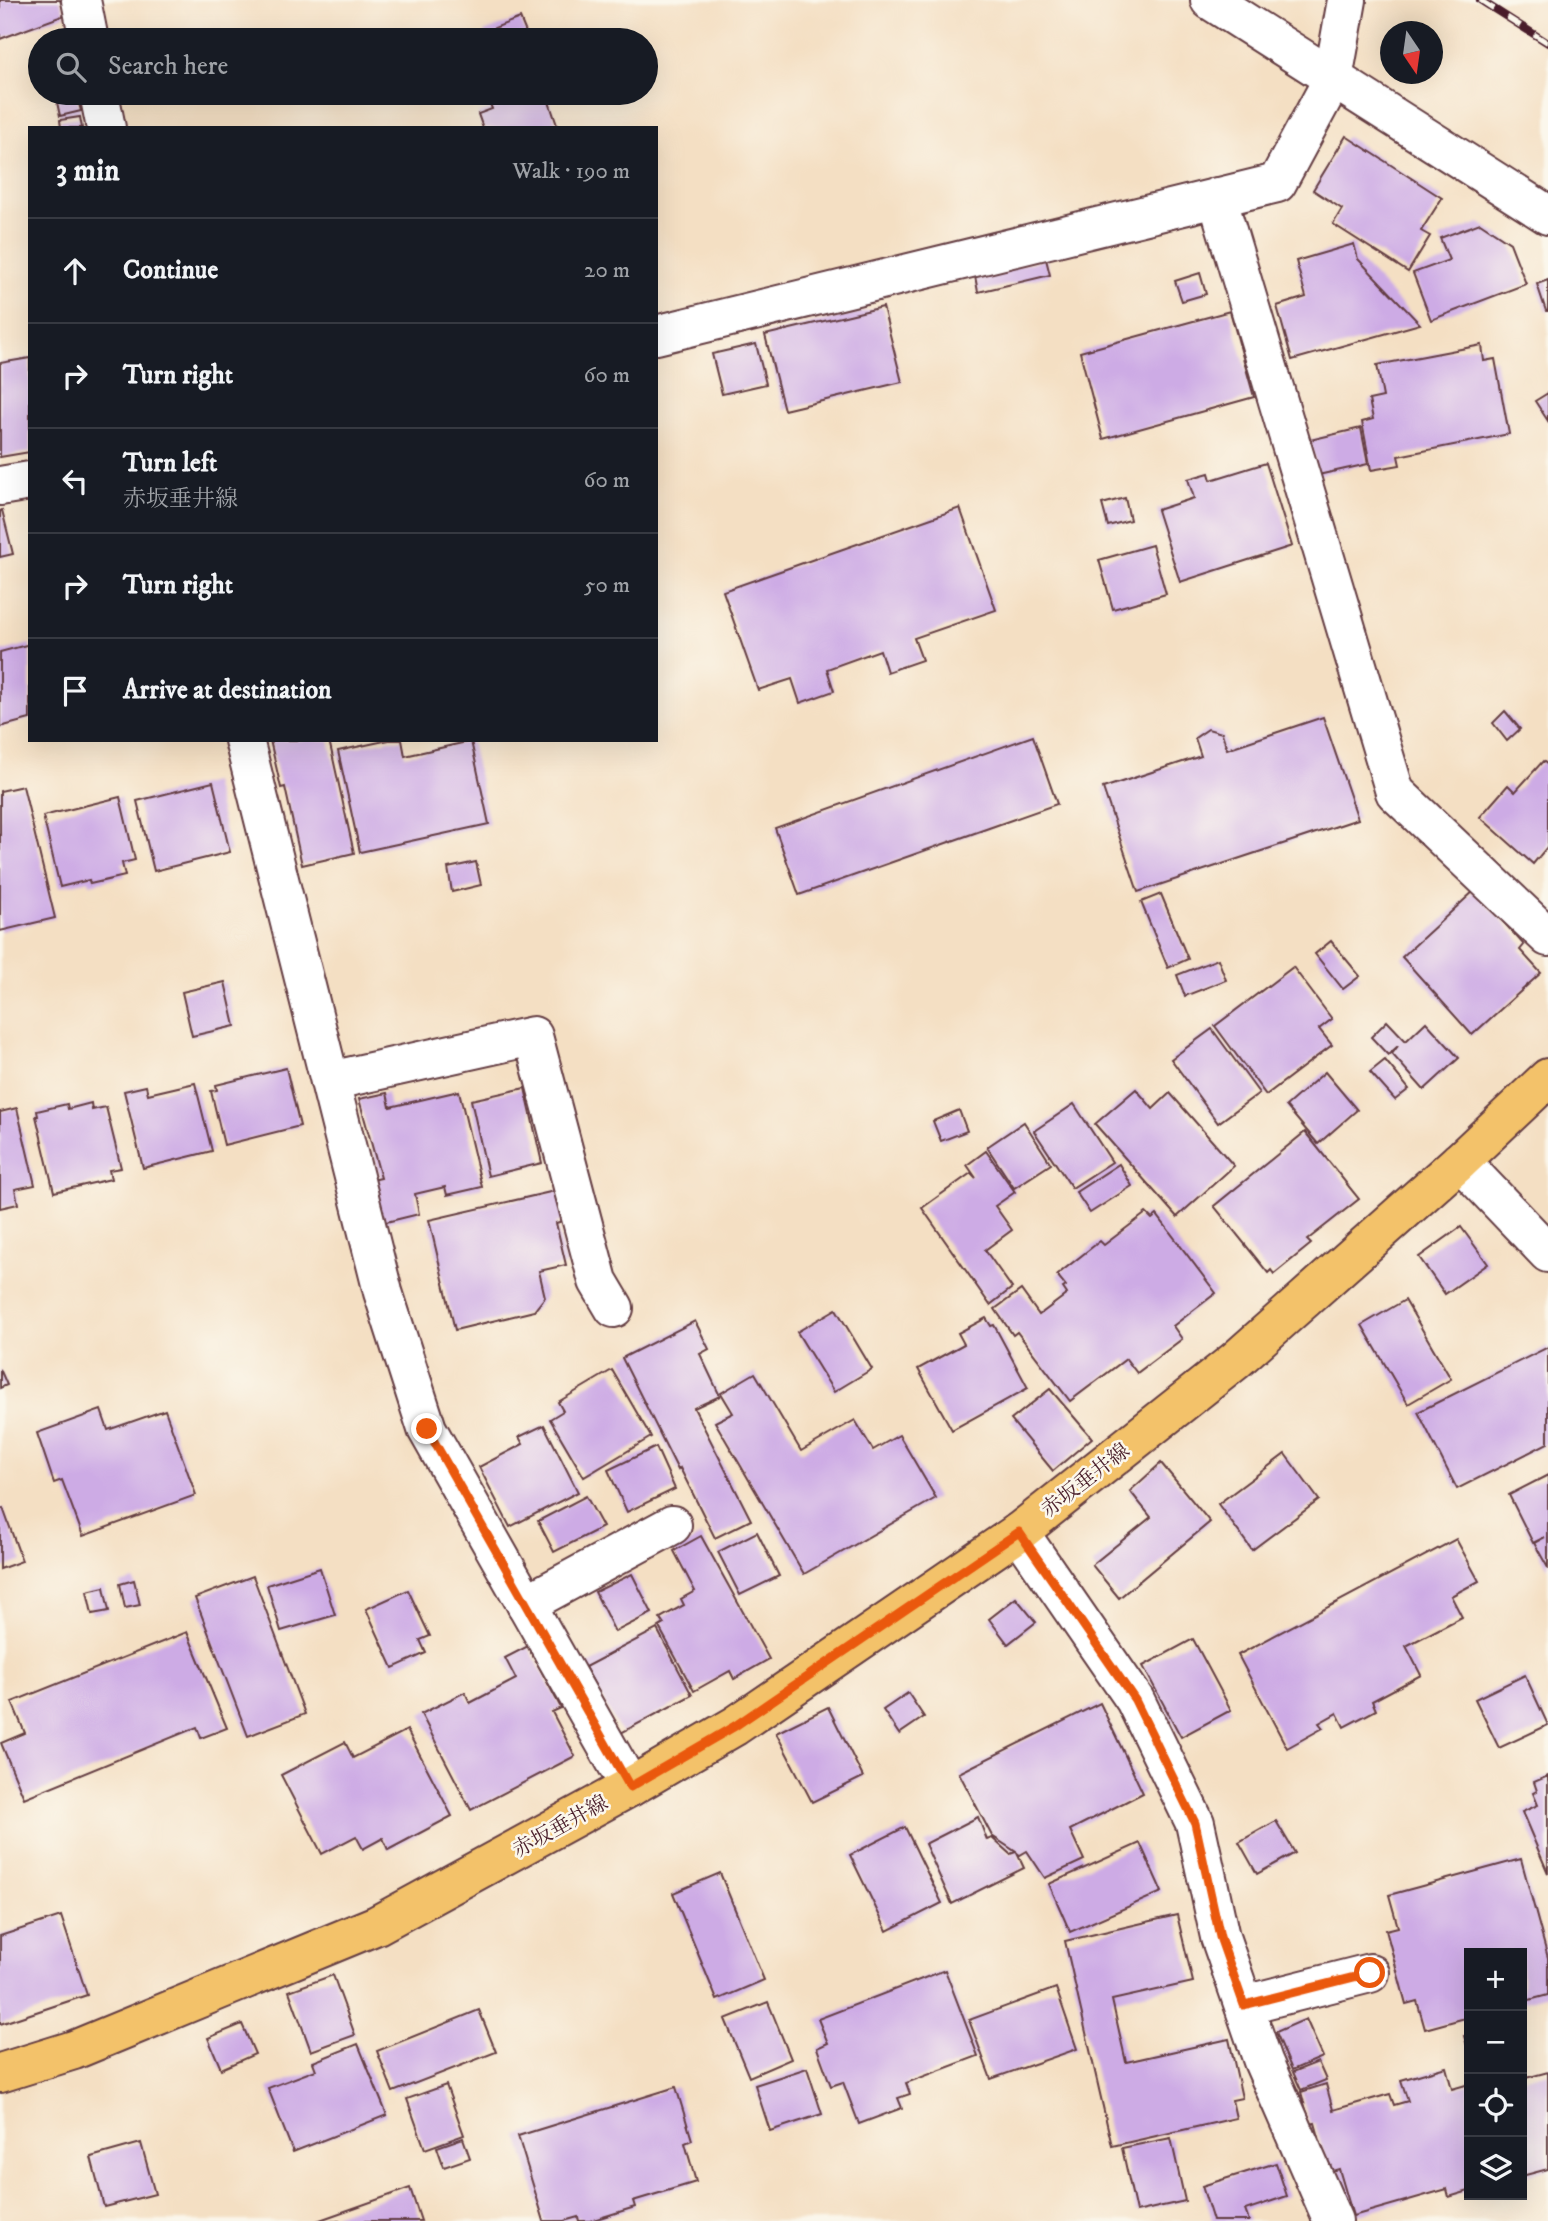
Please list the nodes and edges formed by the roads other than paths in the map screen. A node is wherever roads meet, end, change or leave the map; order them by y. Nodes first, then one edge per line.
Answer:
1 (81, 0) edge
2 (1210, 0) edge
3 (1347, 0) edge
4 (87, 28) edge
5 (1333, 79) junction
6 (101, 105) edge
7 (106, 126) edge
8 (1217, 197) junction
9 (1548, 215) edge
10 (658, 335) edge
11 (28, 481) edge
12 (0, 486) edge
13 (244, 742) edge
14 (1548, 937) edge
15 (1548, 1077) edge
16 (330, 1081) junction
17 (1460, 1161) junction
18 (1548, 1253) edge
19 (614, 1308) dead end
20 (672, 1525) dead end
21 (1019, 1532) junction
22 (526, 1604) junction
23 (630, 1787) junction
24 (1370, 1973) dead end
25 (1244, 2005) junction
26 (0, 2073) edge
27 (1333, 2221) edge

1 - 4 street
2 - 5 street
3 - 5 street
5 - 8 street
5 - 9 street
6 - 7 street
8 - 10 street
8 - 14 street
11 - 12 street
13 - 16 street
15 - 17 main road, 赤坂垂井線
16 - 19 street
16 - 22 street
17 - 18 street
17 - 21 main road, 赤坂垂井線
20 - 22 street
21 - 23 main road, 赤坂垂井線
21 - 25 street
22 - 23 street
23 - 26 main road, 赤坂垂井線
24 - 25 street
25 - 27 street

